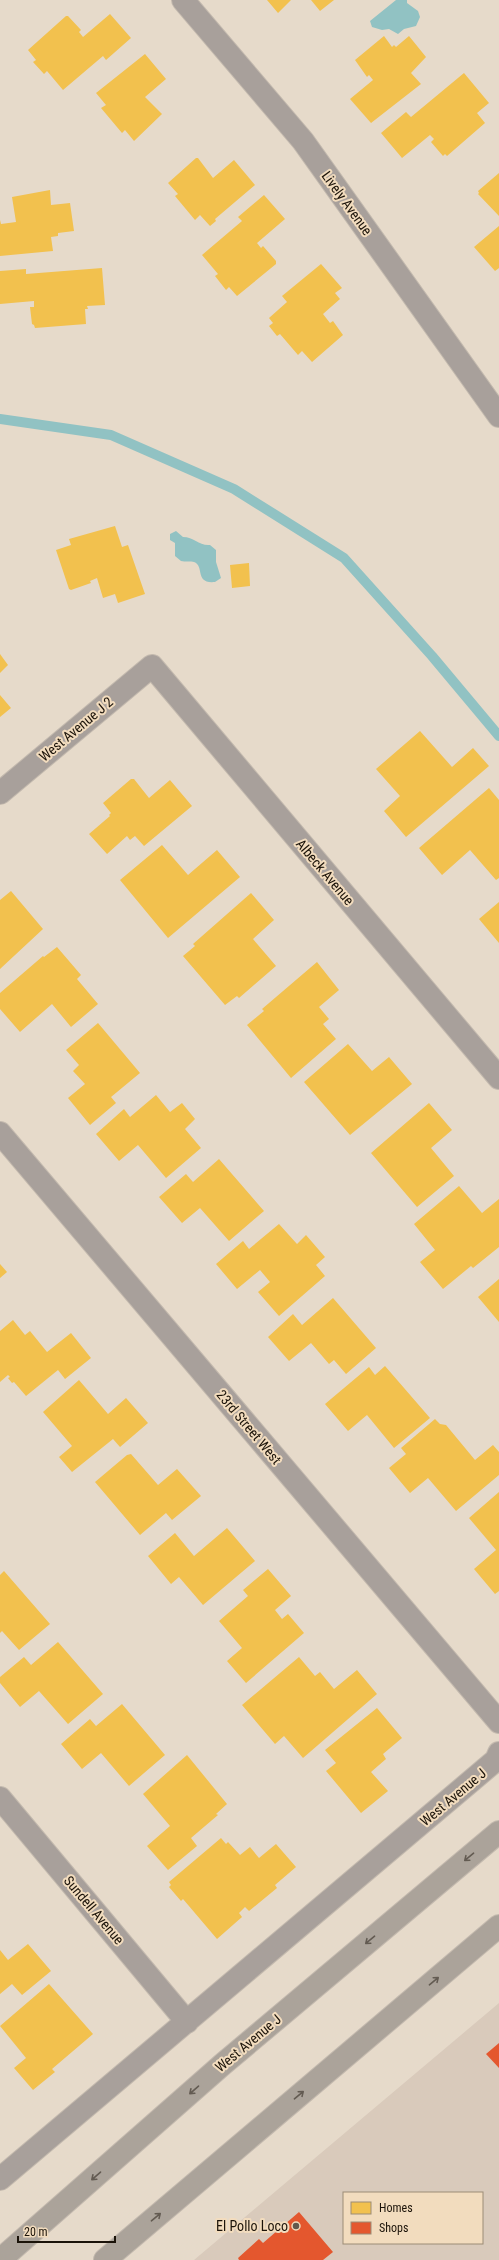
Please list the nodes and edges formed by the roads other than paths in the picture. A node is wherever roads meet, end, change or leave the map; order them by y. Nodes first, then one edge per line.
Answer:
1 (183, 0) edge
2 (499, 416) edge
3 (152, 666) joint
4 (0, 793) edge
5 (499, 1078) edge
6 (0, 1133) edge
7 (499, 1722) edge
8 (499, 1753) edge
9 (0, 1798) edge
10 (499, 1832) edge
11 (499, 1926) edge
12 (187, 2022) junction
13 (0, 2179) edge
14 (0, 2260) edge
15 (105, 2260) edge

1 - 2 street, Lively Avenue
3 - 4 street, West Avenue J 2
3 - 5 street, Albeck Avenue
6 - 7 street, 23rd Street West
8 - 12 street, West Avenue J
9 - 12 street, Sundell Avenue
10 -> 14 main road, West Avenue J
15 -> 11 main road
12 - 13 street, West Avenue J

